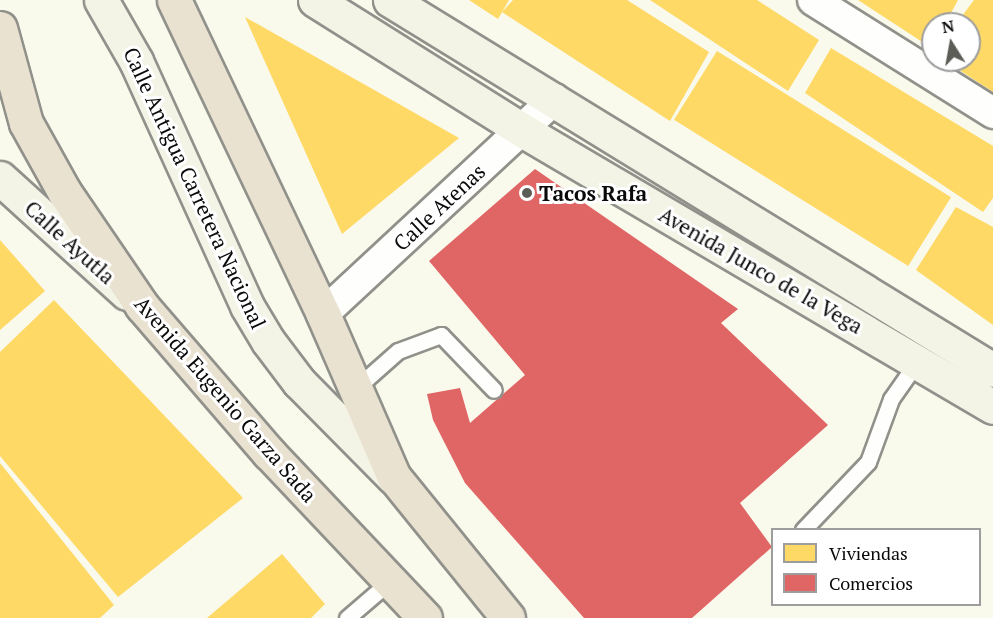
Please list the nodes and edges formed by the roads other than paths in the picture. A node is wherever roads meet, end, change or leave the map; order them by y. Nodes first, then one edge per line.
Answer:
1 (101, 0) edge
2 (174, 0) edge
3 (192, 0) edge
4 (315, 0) edge
5 (390, 0) edge
6 (813, 0) edge
7 (0, 28) edge
8 (190, 34) junction
9 (554, 99) junction
10 (993, 113) edge
11 (522, 130) junction
12 (0, 178) edge
13 (142, 306) junction
14 (323, 314) junction
15 (917, 362) junction
16 (993, 370) edge
17 (356, 388) junction
18 (494, 390) dead end
19 (993, 407) edge
20 (394, 477) junction
21 (805, 528) edge
22 (390, 580) junction
23 (347, 618) edge
24 (425, 618) edge
25 (508, 618) edge

1 - 20 street, Calle Antigua Carretera Nacional
2 - 8 highway
3 - 8 street
4 - 11 street, Avenida Junco de la Vega
5 - 9 street, Avenida Junco de la Vega
6 - 10 street
7 - 13 highway, Avenida Eugenio Garza Sada
8 - 14 highway
9 - 11 street, Calle Atenas
9 - 16 street, Avenida Junco de la Vega
11 - 14 street, Calle Atenas
11 - 15 street, Avenida Junco de la Vega
12 - 13 street, Calle Ayutla
13 - 22 highway, Avenida Eugenio Garza Sada
14 - 17 highway
15 - 19 street, Avenida Junco de la Vega
15 - 21 lane
17 - 18 lane
17 - 20 highway
20 - 25 highway
22 - 23 lane
22 - 24 highway, Avenida Eugenio Garza Sada

